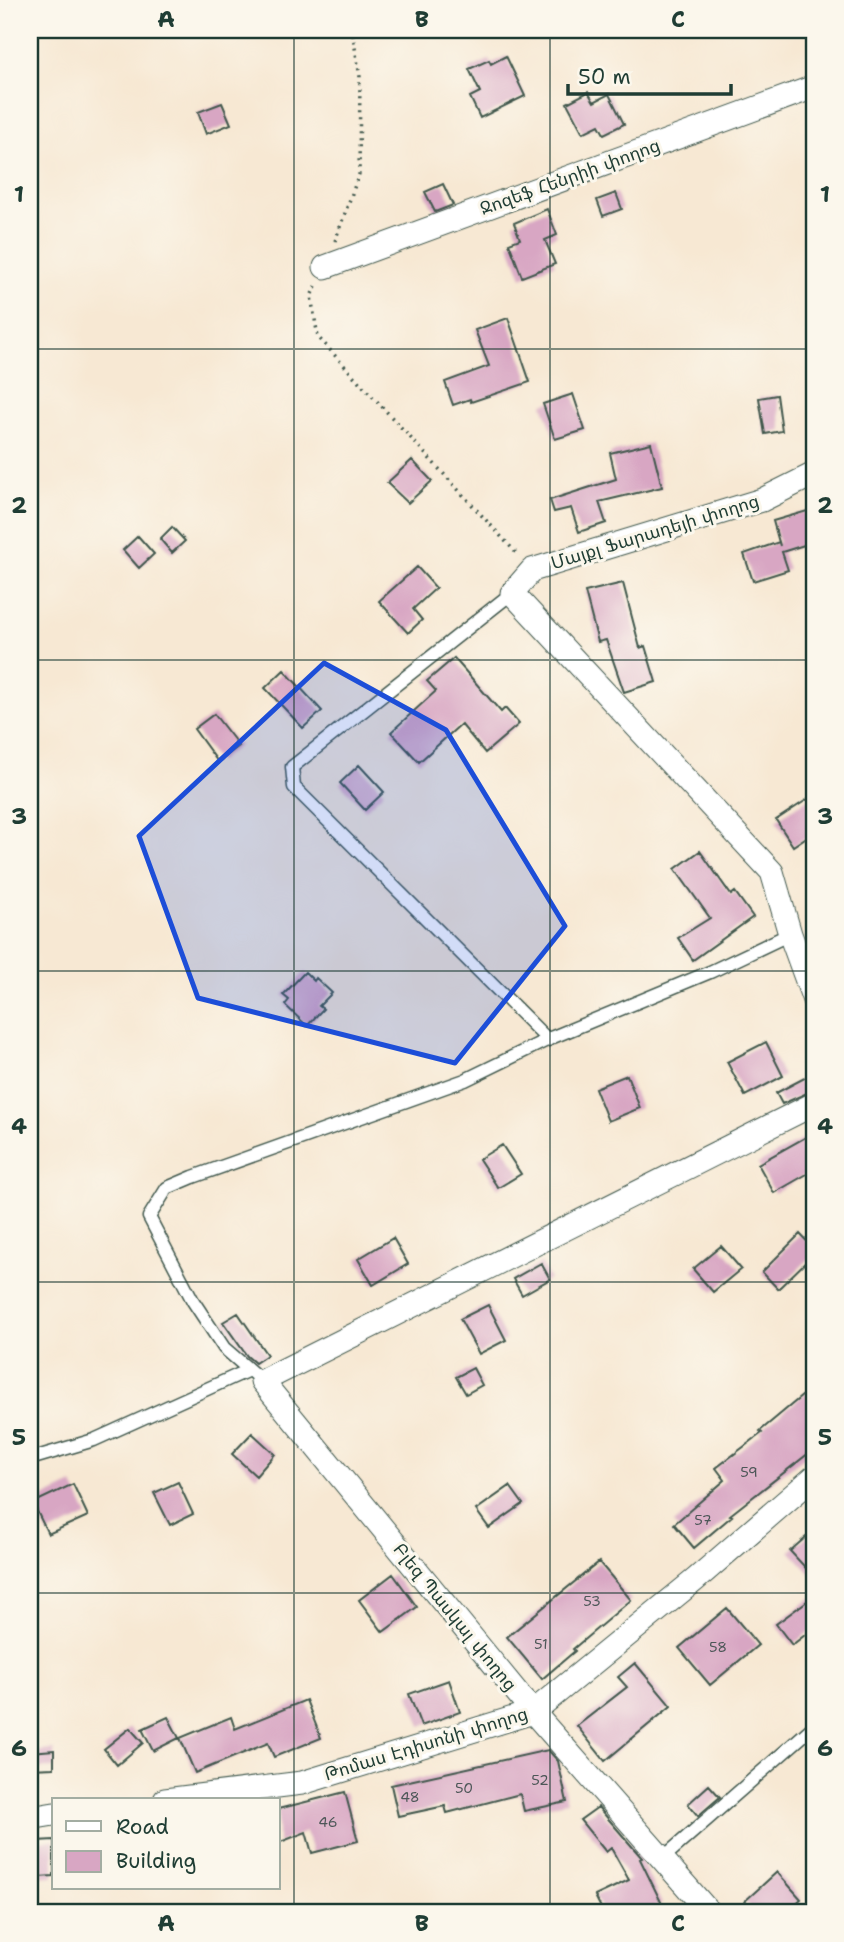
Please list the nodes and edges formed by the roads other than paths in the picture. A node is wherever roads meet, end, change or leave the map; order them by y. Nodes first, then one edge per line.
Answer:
1 (814, 88) edge
2 (325, 267) road end
3 (814, 474) edge
4 (512, 593) junction
5 (790, 934) junction
6 (814, 1000) edge
7 (548, 1040) junction
8 (814, 1104) edge
9 (256, 1375) junction
10 (30, 1459) edge
11 (814, 1477) edge
12 (533, 1712) junction
13 (814, 1726) edge
14 (181, 1798) edge
15 (52, 1814) edge
16 (30, 1818) edge
17 (663, 1858) junction
18 (709, 1912) edge

1 - 2 street, Ջոզեֆ Հենրիի փողոց
3 - 4 street, Մայքլ Ֆարադեյի փողոց
4 - 5 street
4 - 7 lane
5 - 6 street
5 - 7 lane
7 - 9 lane
8 - 9 street
9 - 10 lane
9 - 12 street, Բլեզ Պասկալ փողոց
11 - 12 street, Թոմաս Էդիսոնի փողոց
12 - 14 street, Թոմաս Էդիսոնի փողոց
12 - 17 street, Բլեզ Պասկալ փողոց
13 - 17 lane
15 - 16 street
17 - 18 street, Բլեզ Պասկալ փողոց

